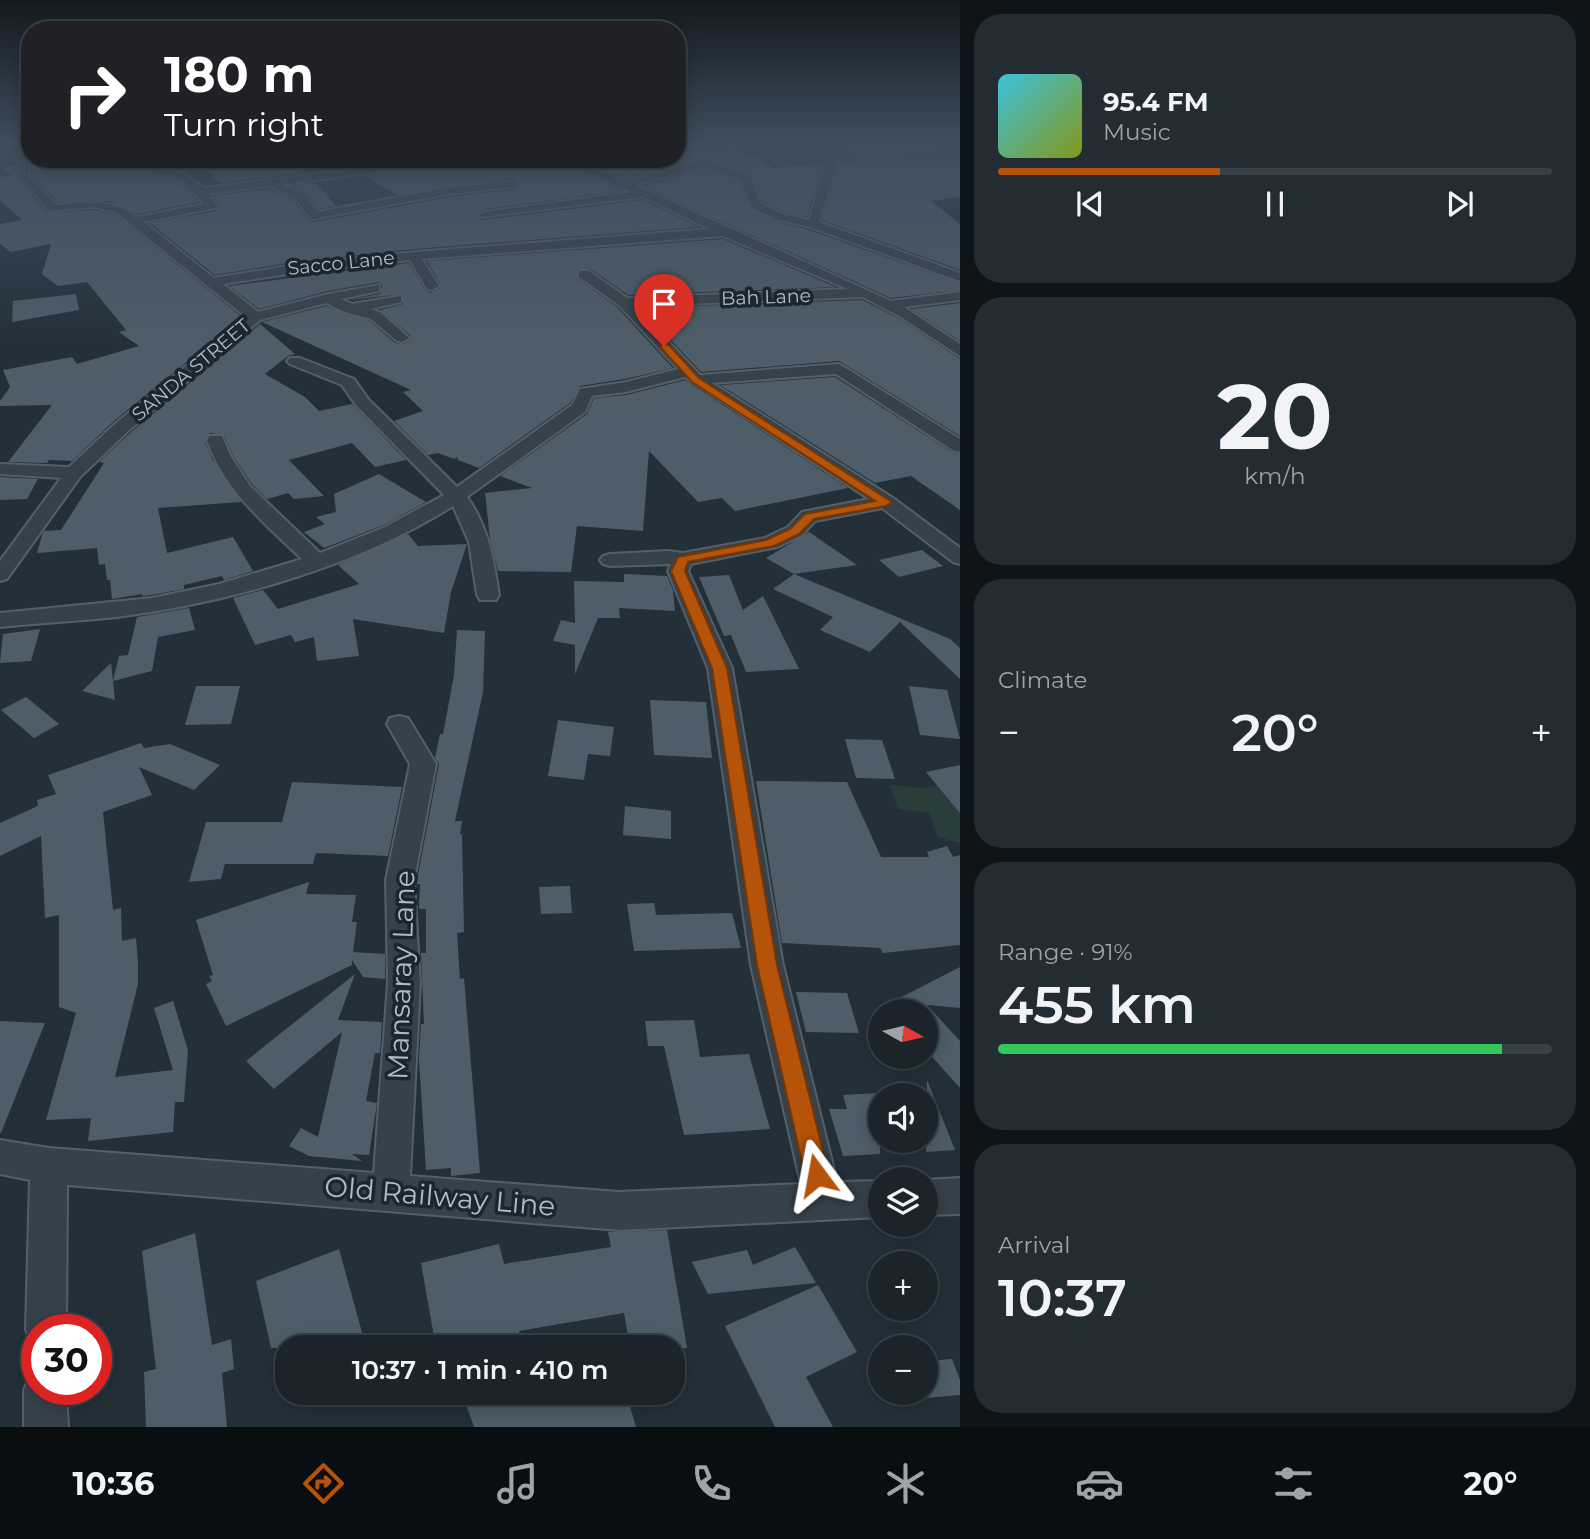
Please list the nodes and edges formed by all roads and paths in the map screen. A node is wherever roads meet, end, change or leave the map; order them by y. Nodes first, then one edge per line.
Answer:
1 (123, 211) edge
2 (177, 211) edge
3 (312, 211) edge
4 (357, 211) edge
5 (522, 211) edge
6 (679, 211) edge
7 (765, 211) edge
8 (817, 211) edge
9 (485, 215) dead end
10 (134, 221) junction
11 (813, 224) junction
12 (725, 232) junction
13 (414, 256) junction
14 (584, 274) dead end
15 (960, 277) edge
16 (210, 283) junction
17 (432, 286) dead end
18 (374, 288) dead end
19 (867, 292) junction
20 (960, 296) edge
21 (328, 298) junction
22 (396, 299) dead end
23 (624, 302) junction
24 (889, 305) junction
25 (356, 308) junction
26 (255, 317) junction
27 (402, 338) dead end
28 (956, 346) edge
29 (295, 361) dead end
30 (691, 376) junction
31 (216, 440) dead end
32 (960, 447) edge
33 (0, 469) edge
34 (74, 473) junction
35 (456, 496) junction
36 (886, 502) junction
37 (960, 558) edge
38 (610, 560) dead end
39 (316, 561) junction
40 (680, 565) junction
41 (0, 575) edge
42 (488, 595) dead end
43 (0, 620) edge
44 (399, 724) dead end
45 (0, 1157) edge
46 (49, 1166) junction
47 (391, 1192) junction
48 (960, 1196) edge
49 (938, 1197) edge
50 (868, 1199) edge
51 (823, 1201) junction
52 (46, 1314) edge
53 (45, 1405) edge
54 (46, 1427) edge

1 - 10 street, SANDA STREET
2 - 10 street
3 - 4 street
5 - 9 street
6 - 12 street
7 - 11 street
8 - 11 street
10 - 16 street, SANDA STREET
11 - 15 street
12 - 13 street, Sacco Lane
12 - 19 street
13 - 16 street, Sacco Lane
13 - 17 street
14 - 23 street
16 - 26 street, SANDA STREET
18 - 21 street
19 - 23 street, Bah Lane
19 - 24 street
20 - 24 street
21 - 25 street
21 - 26 street
22 - 25 street
23 - 30 street
24 - 28 street
25 - 27 street
26 - 34 street, SANDA STREET
29 - 35 street
30 - 32 street
30 - 35 street
30 - 36 street
31 - 39 street
33 - 34 street
34 - 41 street, SANDA STREET
35 - 39 street
35 - 42 street
36 - 37 street
36 - 40 street
38 - 40 street
39 - 43 street
40 - 51 street
44 - 47 street, Mansaray Lane
45 - 46 street, Old Railway Line
46 - 47 street, Old Railway Line
46 - 52 street
47 - 51 street, Old Railway Line
48 - 49 street
50 - 51 street, Old Railway Line
53 - 54 street

